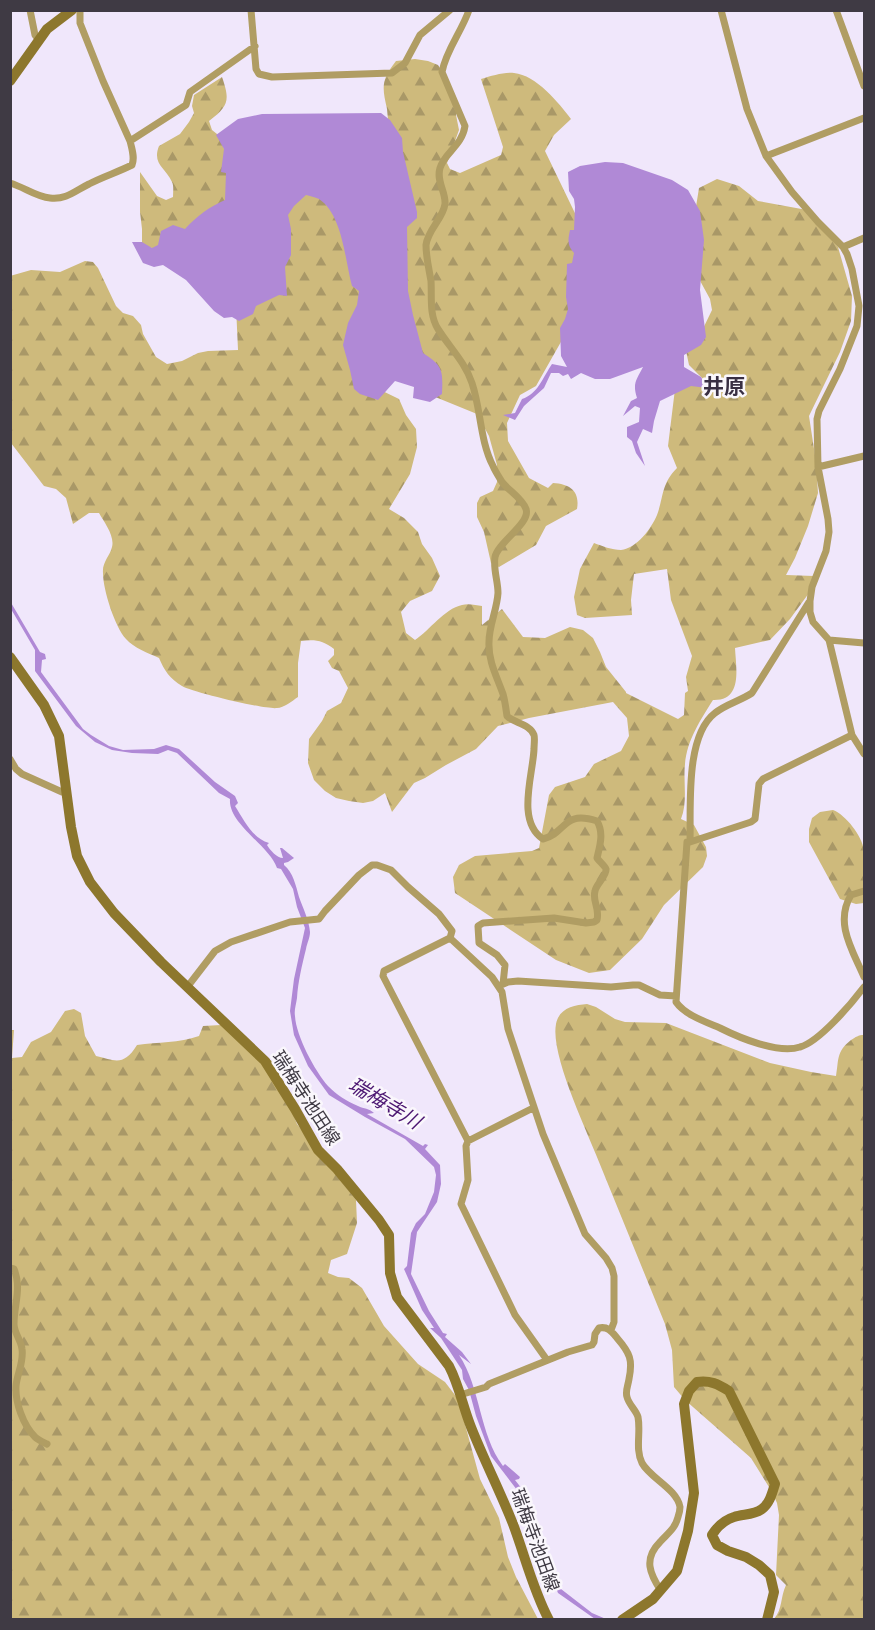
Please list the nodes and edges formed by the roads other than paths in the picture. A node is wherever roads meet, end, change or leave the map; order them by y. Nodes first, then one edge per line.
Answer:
1 (30, 10) edge
2 (72, 10) edge
3 (80, 10) edge
4 (250, 10) edge
5 (450, 10) edge
6 (469, 10) edge
7 (722, 10) edge
8 (837, 10) edge
9 (39, 40) junction
10 (255, 46) junction
11 (10, 81) edge
12 (864, 86) edge
13 (864, 118) edge
14 (130, 141) junction
15 (766, 156) junction
16 (10, 183) edge
17 (864, 238) edge
18 (843, 247) junction
19 (864, 456) edge
20 (818, 467) junction
21 (810, 601) junction
22 (829, 640) junction
23 (864, 643) edge
24 (10, 657) edge
25 (852, 735) junction
26 (864, 754) edge
27 (10, 759) edge
28 (66, 792) junction
29 (690, 842) junction
30 (864, 891) edge
31 (450, 938) junction
32 (864, 977) edge
33 (501, 985) junction
34 (188, 986) junction
35 (864, 987) edge
36 (676, 996) junction
37 (533, 1108) junction
38 (468, 1141) junction
39 (10, 1268) edge
40 (611, 1330) junction
41 (547, 1360) junction
42 (460, 1395) junction
43 (47, 1444) dead end
44 (661, 1591) junction
45 (549, 1620) edge
46 (622, 1620) edge
47 (767, 1620) edge

1 - 9 street
2 - 9 main road
3 - 14 street
4 - 10 street
5 - 10 street
6 - 33 street
7 - 15 street
8 - 12 street
9 - 11 main road
10 - 14 street
13 - 15 street
14 - 16 street
15 - 18 street
17 - 18 street
18 - 20 street
19 - 20 street
20 - 21 street
21 - 22 street
21 - 29 street
22 - 23 street
22 - 25 street
24 - 28 main road, 瑞梅寺池田線
25 - 26 street
25 - 29 street
27 - 28 street
28 - 34 main road, 瑞梅寺池田線
29 - 36 street
30 - 32 street
31 - 33 street
31 - 34 street
31 - 38 street
33 - 36 street
33 - 37 street
34 - 42 main road, 瑞梅寺池田線
35 - 36 street
37 - 38 street
37 - 40 street
38 - 41 street
39 - 43 street
40 - 41 street
40 - 44 street
41 - 42 street
42 - 45 main road, 瑞梅寺池田線
44 - 46 main road
44 - 47 main road

